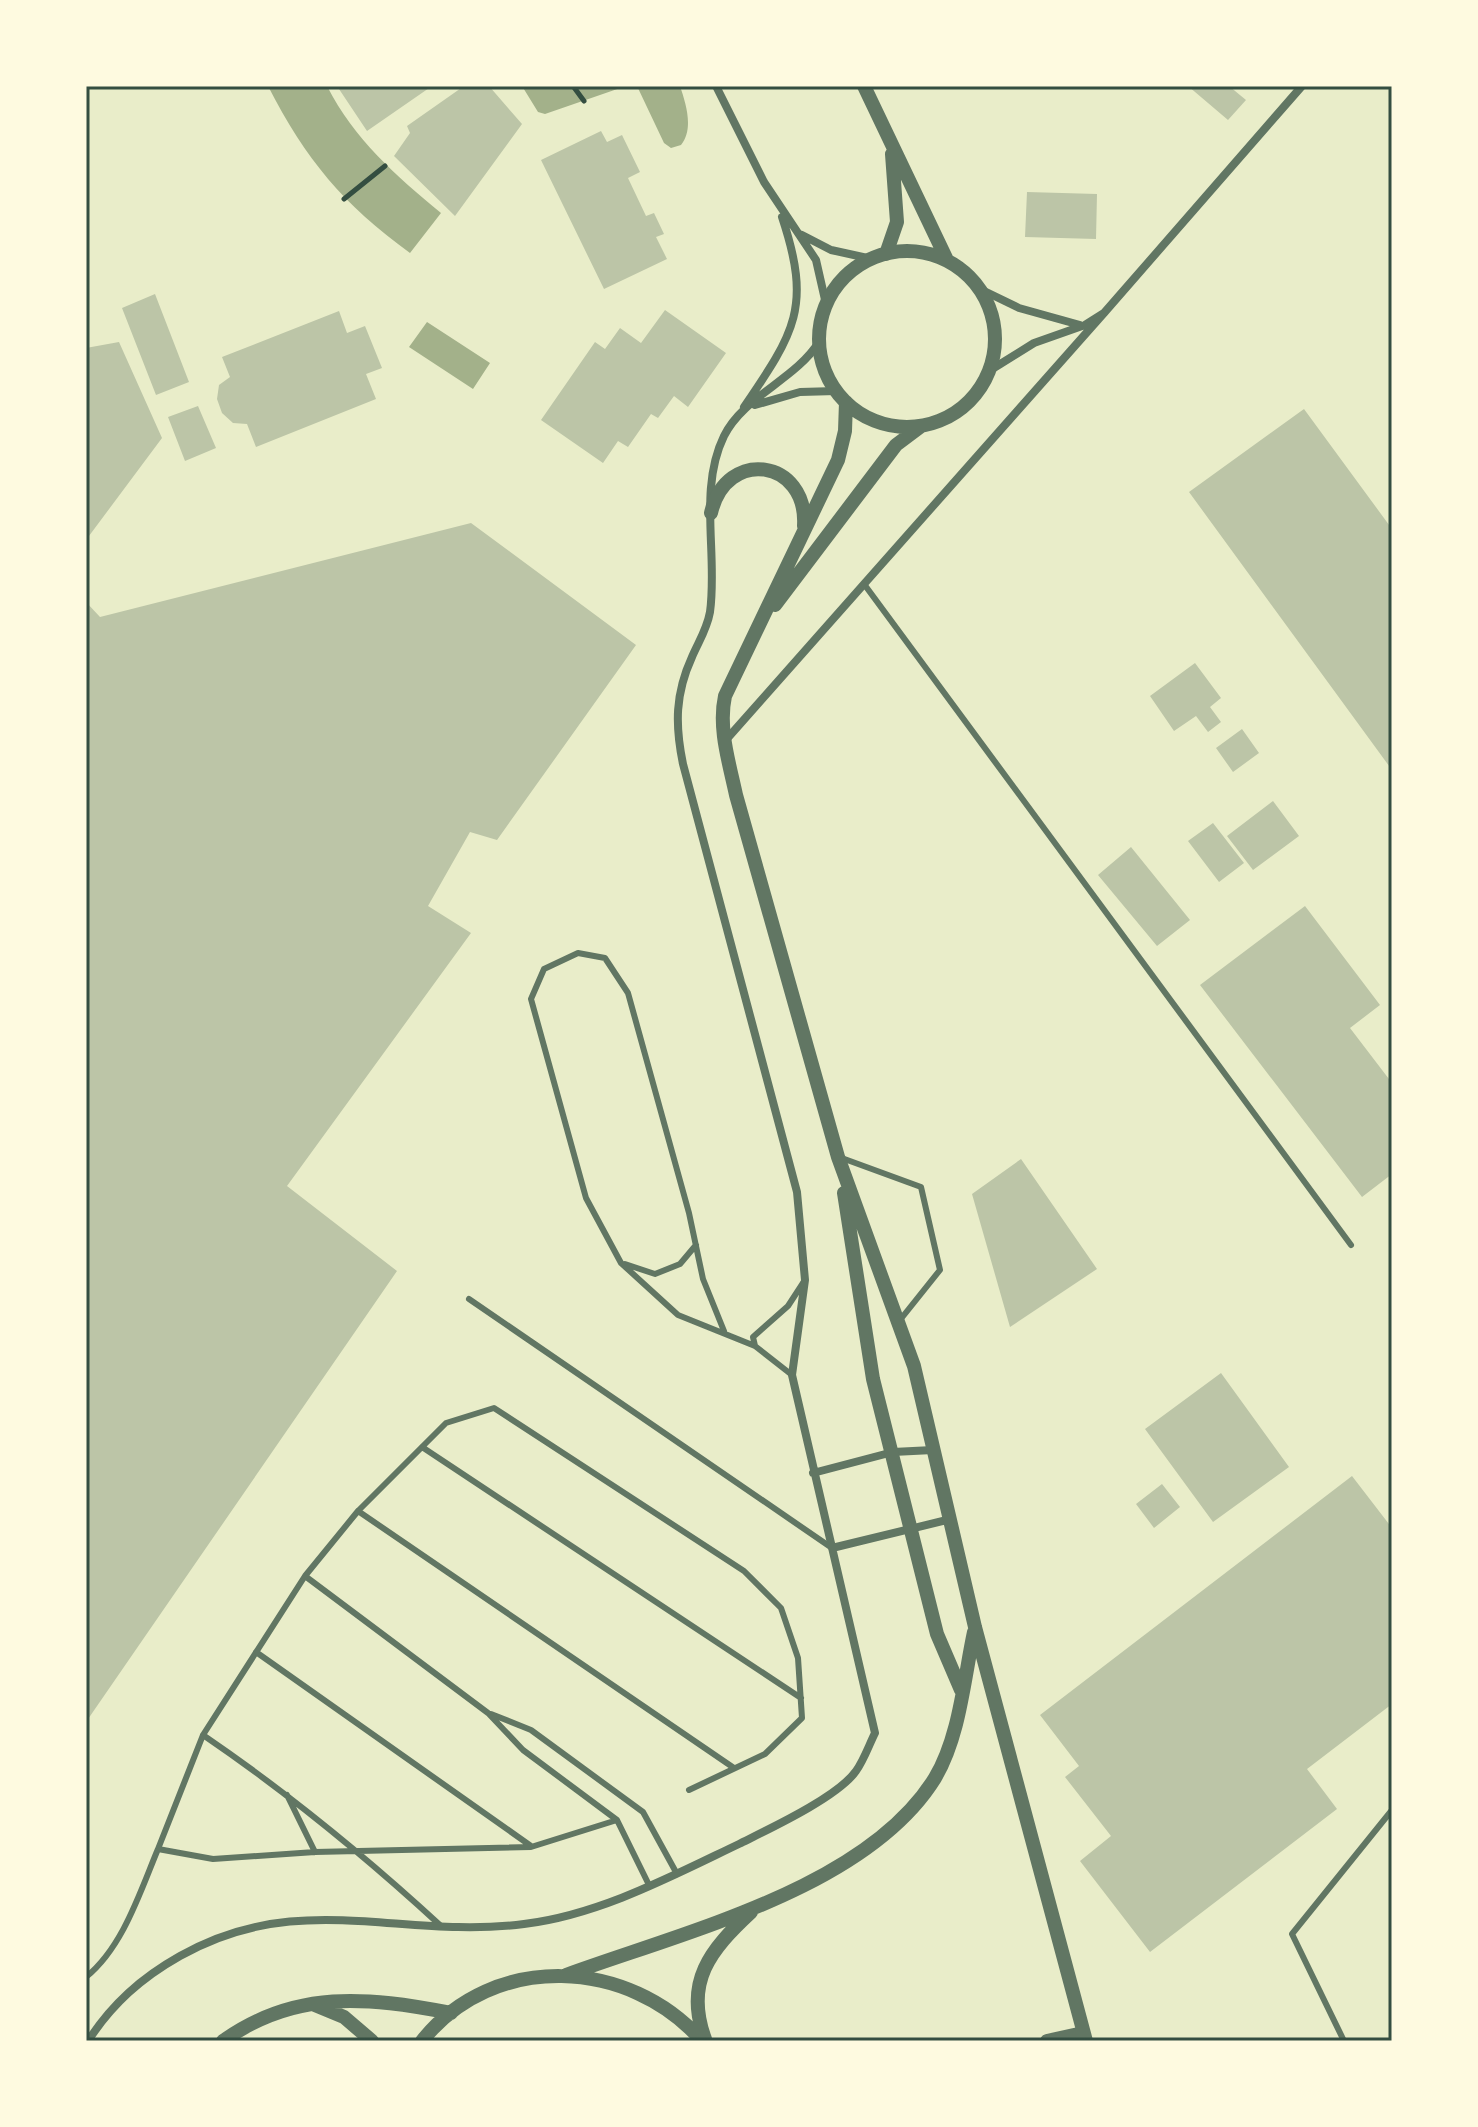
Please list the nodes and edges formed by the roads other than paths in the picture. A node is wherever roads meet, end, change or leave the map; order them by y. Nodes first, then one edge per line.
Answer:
1 (716, 86) edge
2 (864, 86) edge
3 (1302, 86) edge
4 (891, 142) junction
5 (778, 205) junction
6 (792, 226) junction
7 (879, 256) junction
8 (947, 260) junction
9 (980, 289) junction
10 (826, 304) junction
11 (1104, 313) junction
12 (1085, 325) junction
13 (819, 342) junction
14 (989, 371) junction
15 (841, 397) junction
16 (750, 407) junction
17 (735, 421) junction
18 (924, 425) junction
19 (711, 513) junction
20 (799, 540) junction
21 (864, 584) junction
22 (754, 632) junction
23 (725, 742) junction
24 (838, 1157) junction
25 (696, 1245) junction
26 (1351, 1245) dead end
27 (621, 1263) junction
28 (805, 1280) junction
29 (469, 1299) dead end
30 (898, 1323) junction
31 (724, 1331) junction
32 (755, 1346) junction
33 (792, 1375) junction
34 (422, 1447) junction
35 (933, 1450) junction
36 (893, 1452) junction
37 (813, 1473) junction
38 (358, 1511) junction
39 (951, 1519) junction
40 (912, 1528) junction
41 (832, 1548) junction
42 (305, 1576) junction
43 (975, 1627) junction
44 (256, 1652) junction
45 (961, 1690) junction
46 (801, 1698) junction
47 (488, 1713) junction
48 (203, 1735) junction
49 (734, 1768) junction
50 (689, 1790) dead end
51 (285, 1792) junction
52 (1392, 1810) edge
53 (617, 1820) junction
54 (531, 1847) junction
55 (158, 1849) junction
56 (358, 1850) junction
57 (315, 1852) junction
58 (677, 1874) junction
59 (649, 1885) junction
60 (757, 1906) junction
61 (441, 1926) junction
62 (566, 1975) junction
63 (86, 1977) edge
64 (314, 2005) junction
65 (451, 2013) junction
66 (1085, 2037) edge
67 (88, 2041) edge
68 (223, 2041) edge
69 (372, 2041) edge
70 (422, 2041) edge
71 (704, 2041) edge
72 (1047, 2041) edge
73 (1344, 2041) edge

1 - 5 street
2 - 4 street
3 - 11 street
4 - 7 street
4 - 8 street
5 - 6 street
5 - 17 street
6 - 7 street
6 - 10 street
7 - 8 street
7 - 10 street
8 - 9 street
9 - 12 street
9 - 14 street
10 - 13 street
11 - 12 street
11 - 21 street
12 - 14 street
13 - 15 street
13 - 16 street
14 - 18 street
15 - 16 street
15 - 18 street
15 - 20 street
16 - 17 street
17 - 19 street
18 - 22 street
19 - 20 street
19 - 28 street
20 - 22 street
21 - 23 street
21 - 26 lane
22 - 23 street
23 - 24 street
24 - 30 street
24 - 30 lane
24 - 36 street
25 - 27 lane
25 - 27 lane
25 - 31 lane
27 - 31 lane
28 - 32 lane
28 - 33 street
29 - 41 lane
30 - 35 street
31 - 32 lane
32 - 33 lane
33 - 37 street
34 - 38 lane
34 - 46 lane
34 - 46 lane
35 - 36 street
35 - 39 street
36 - 37 street
36 - 40 street
37 - 41 street
38 - 42 lane
38 - 49 lane
39 - 40 street
39 - 43 street
40 - 41 street
40 - 45 street
41 - 58 street
42 - 44 lane
42 - 47 lane
43 - 45 street
43 - 66 street
44 - 48 lane
44 - 54 lane
45 - 60 street
46 - 49 lane
47 - 53 lane
47 - 58 lane
48 - 51 lane
48 - 55 lane
49 - 50 lane
51 - 56 lane
51 - 57 lane
52 - 73 lane
53 - 54 lane
53 - 59 lane
54 - 56 lane
55 - 57 lane
55 - 63 lane
56 - 57 lane
56 - 61 lane
58 - 59 street
59 - 61 street
60 - 62 street
60 - 71 street
61 - 67 street
62 - 65 street
62 - 71 street
64 - 65 street
64 - 68 street
64 - 69 street
65 - 70 street
66 - 72 street

